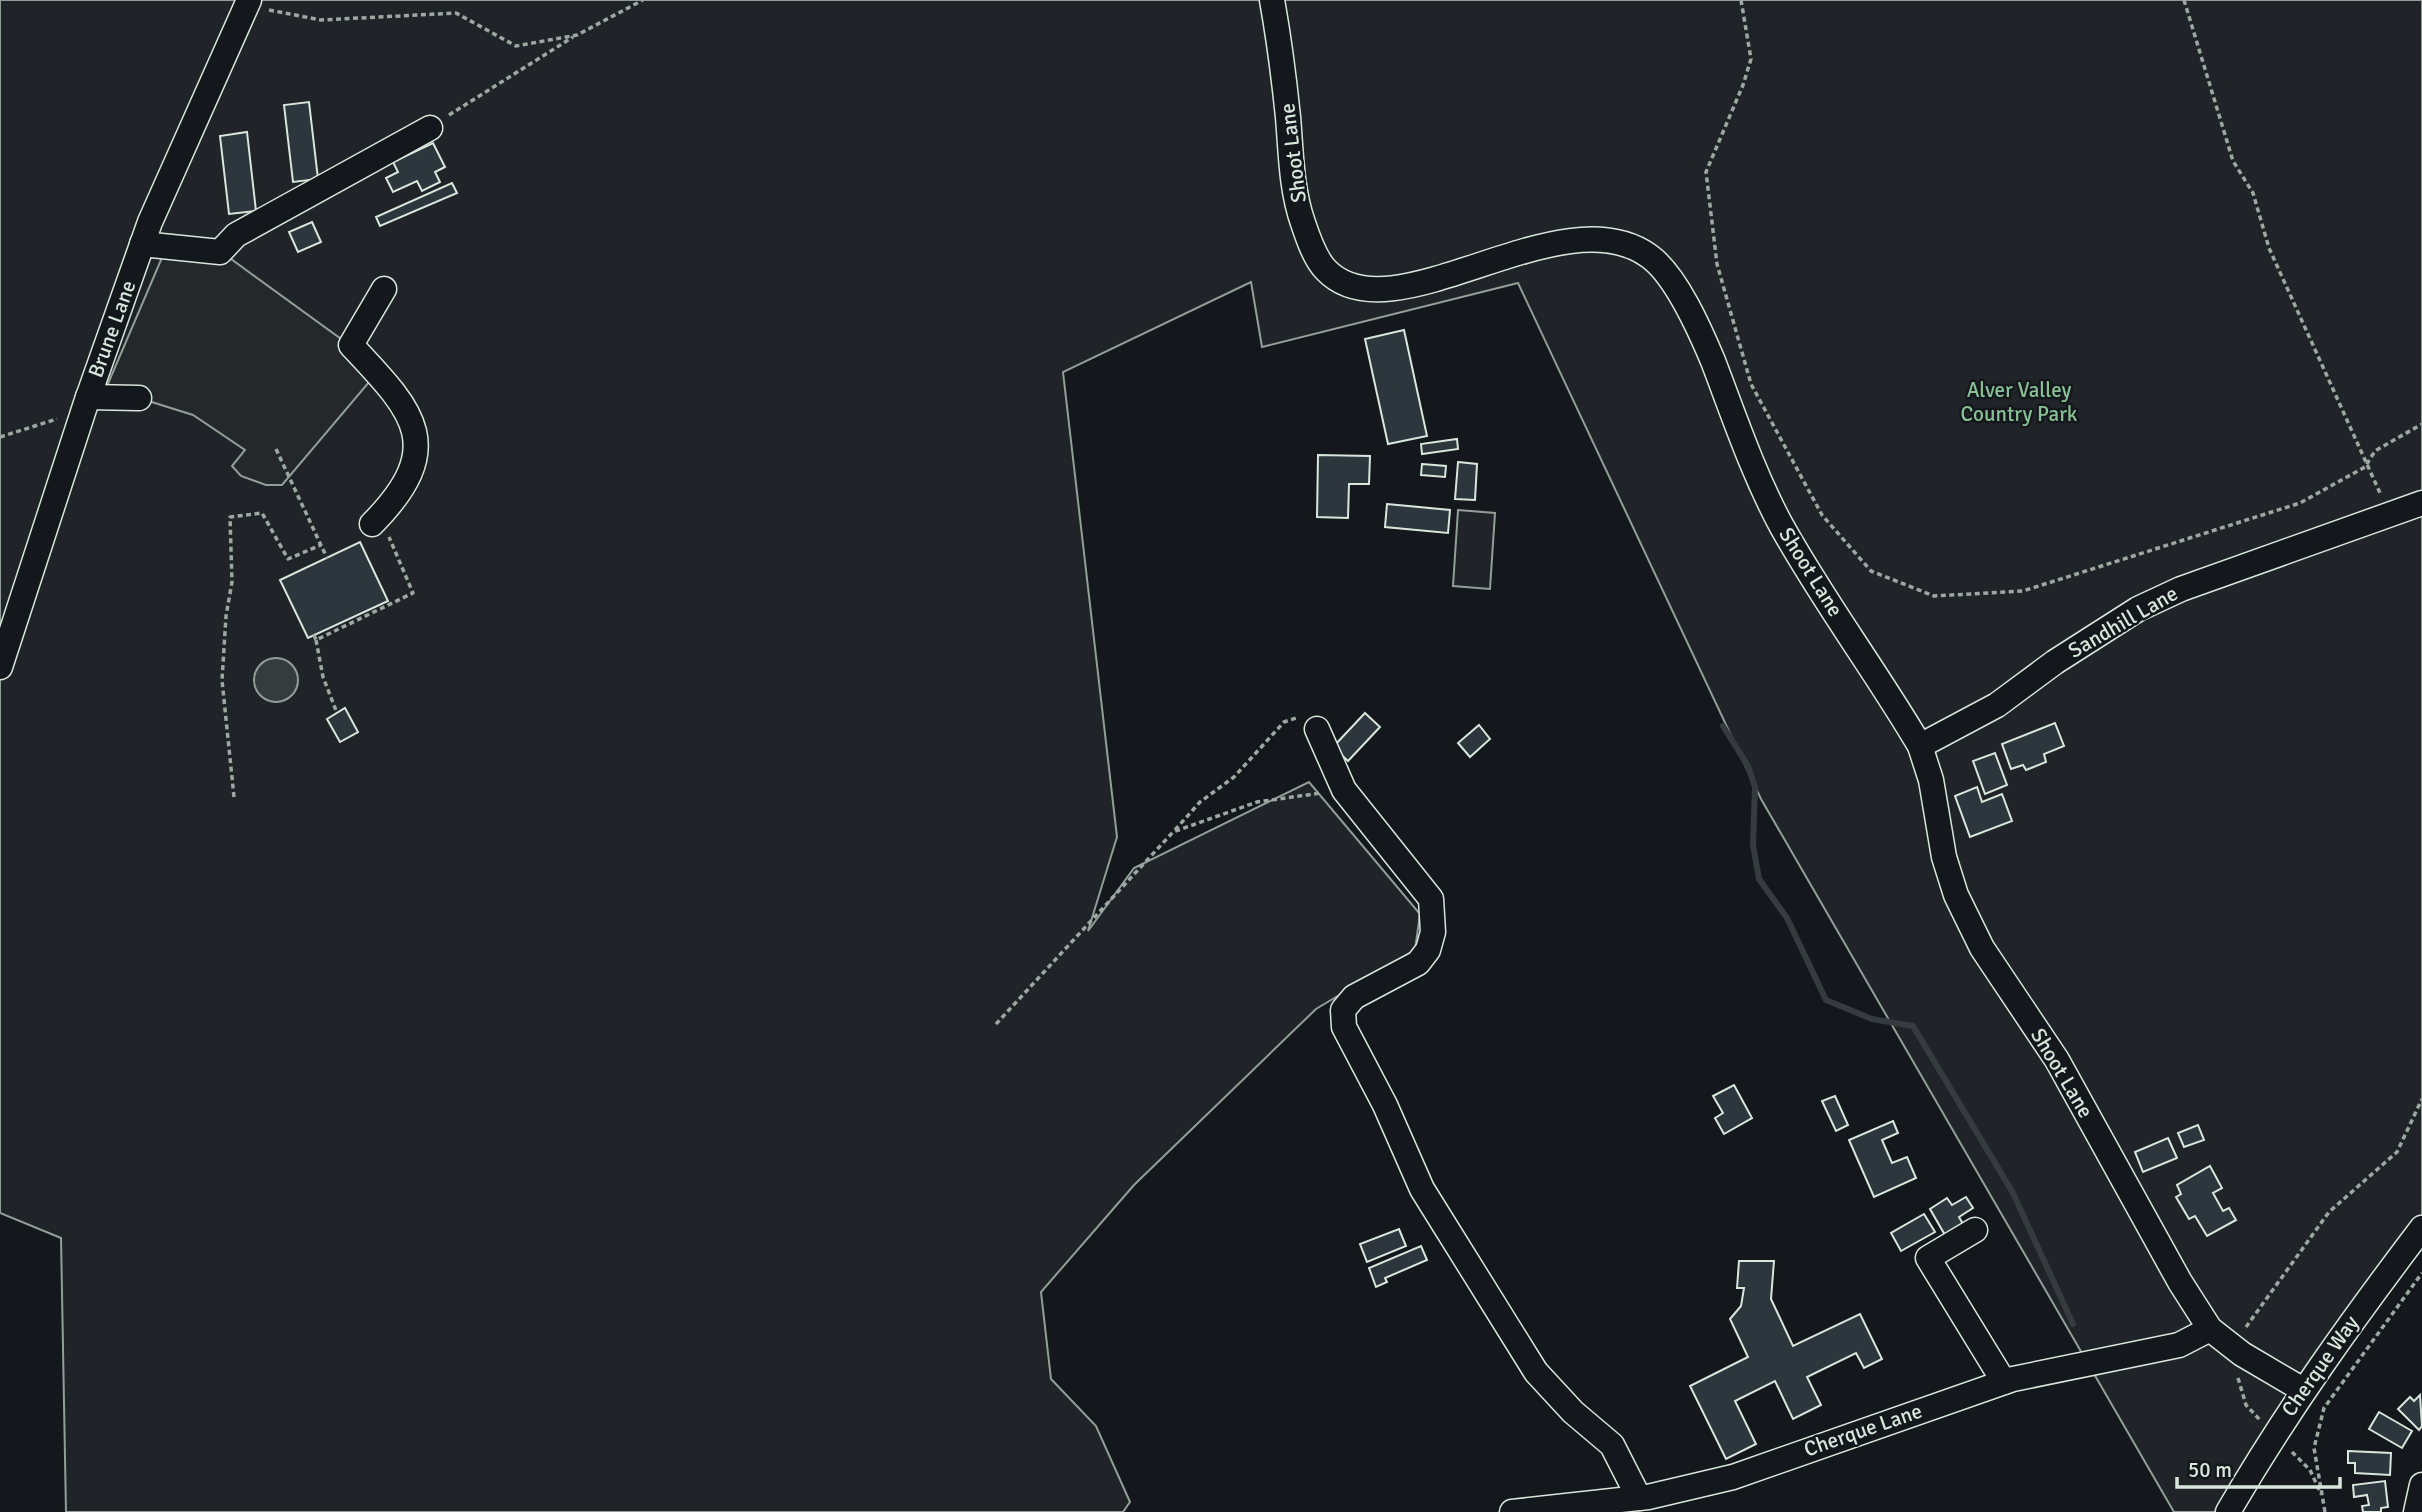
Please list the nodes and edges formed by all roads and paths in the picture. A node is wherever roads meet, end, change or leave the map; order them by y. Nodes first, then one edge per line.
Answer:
1 (643, 0) edge
2 (1272, 0) edge
3 (1741, 0) edge
4 (2184, 0) edge
5 (247, 3) edge
6 (577, 35) junction
7 (430, 128) joint
8 (142, 244) junction
9 (384, 289) dead end
10 (139, 398) dead end
11 (85, 405) junction
12 (2422, 424) edge
13 (0, 437) edge
14 (276, 449) dead end
15 (2365, 467) junction
16 (2422, 503) edge
17 (2391, 513) junction
18 (376, 520) joint
19 (321, 545) junction
20 (327, 558) dead end
21 (0, 667) edge
22 (337, 713) dead end
23 (1317, 729) joint
24 (1920, 746) junction
25 (1348, 794) junction
26 (234, 797) dead end
27 (1173, 832) junction
28 (996, 1024) dead end
29 (2422, 1099) edge
30 (2422, 1228) edge
31 (1975, 1230) dead end
32 (2422, 1273) edge
33 (2210, 1329) junction
34 (2231, 1345) junction
35 (2004, 1382) junction
36 (2303, 1390) junction
37 (2422, 1485) edge
38 (1639, 1497) junction
39 (1512, 1512) edge
40 (2228, 1512) edge
41 (2325, 1512) edge
42 (2416, 1512) edge

1 - 6 path
2 - 24 street, Shoot Lane
3 - 15 path
4 - 15 path
5 - 6 path
5 - 8 street, Brune Lane
6 - 7 path
7 - 8 street
8 - 11 street, Brune Lane
9 - 18 street
10 - 11 street
11 - 13 path
11 - 21 street, Brune Lane
12 - 15 path
14 - 19 path
15 - 17 path
16 - 17 street, Sandhill Lane
17 - 24 street, Sandhill Lane
18 - 22 path
19 - 20 path
19 - 26 path
23 - 25 street
23 - 27 path
24 - 33 street, Shoot Lane
25 - 27 path
25 - 38 street
27 - 28 path
29 - 34 path
30 - 36 street, Cherque Way
31 - 35 street
32 - 41 path
33 - 34 street, Shoot Lane
33 - 35 street, Cherque Lane
34 - 36 street, Shoot Lane
35 - 38 street, Cherque Lane
36 - 40 street, Cherque Way
37 - 42 street
38 - 39 street, Cherque Lane

